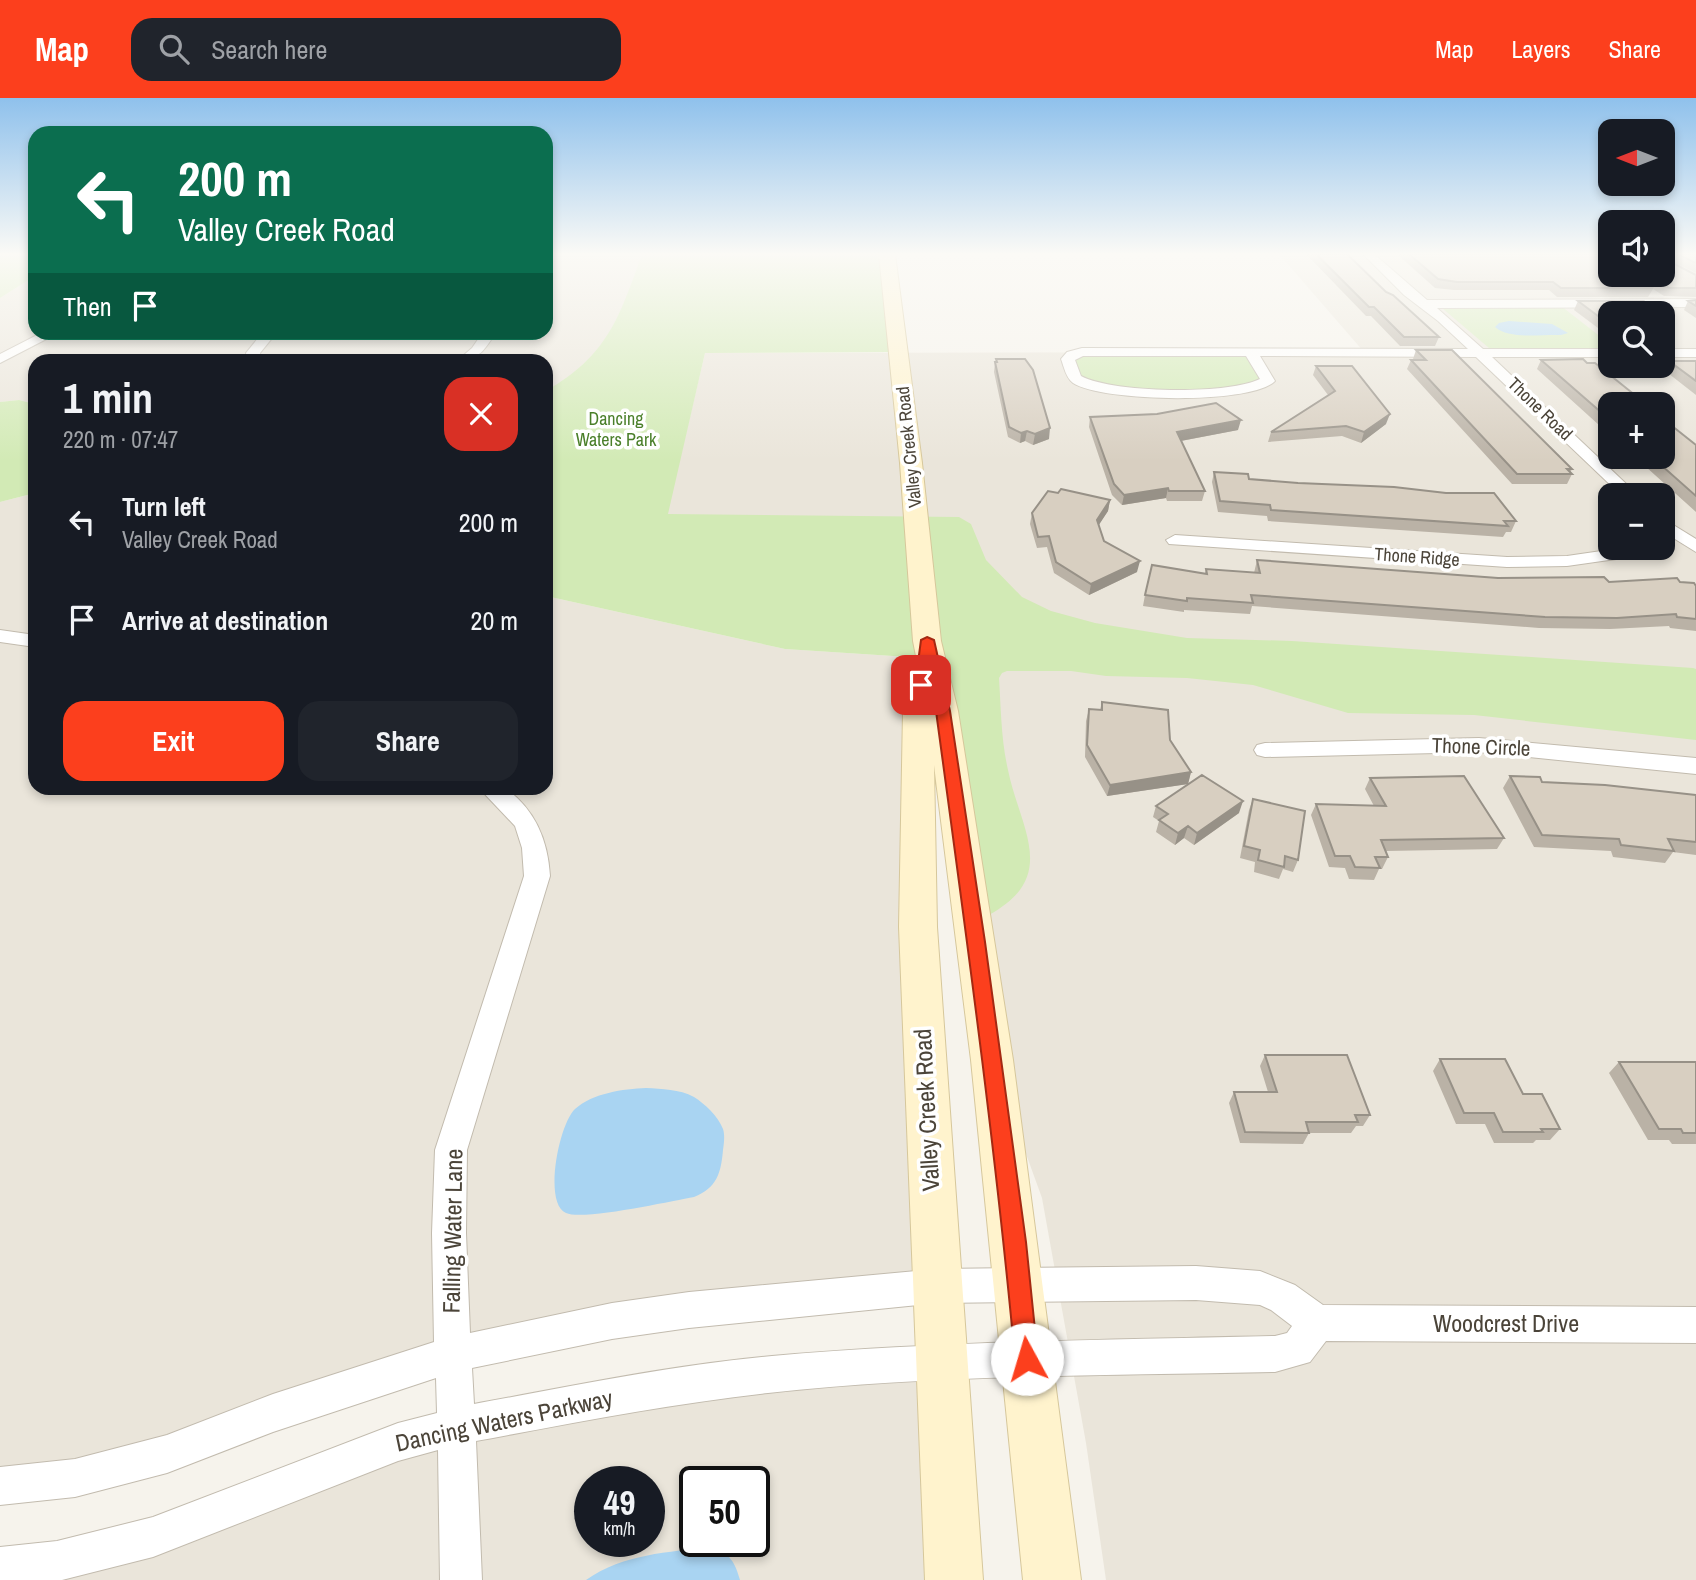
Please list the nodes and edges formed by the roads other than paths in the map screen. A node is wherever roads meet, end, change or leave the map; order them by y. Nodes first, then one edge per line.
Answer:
1 (895, 323) edge
2 (1447, 323) edge
3 (38, 340) edge
4 (264, 340) edge
5 (485, 340) edge
6 (1598, 352) edge
7 (1251, 353) junction
8 (1481, 353) junction
9 (1675, 353) edge
10 (1696, 353) edge
11 (253, 354) edge
12 (473, 354) edge
13 (0, 359) edge
14 (1617, 483) edge
15 (1675, 532) edge
16 (1175, 540) dead end
17 (1693, 545) edge
18 (1675, 546) edge
19 (1598, 556) edge
20 (0, 636) edge
21 (28, 640) edge
22 (927, 640) junction
23 (1265, 750) dead end
24 (1696, 766) edge
25 (498, 795) edge
26 (1019, 1285) junction
27 (938, 1286) junction
28 (1317, 1323) junction
29 (1696, 1325) edge
30 (454, 1354) junction
31 (1027, 1359) junction
32 (942, 1362) junction
33 (457, 1426) junction
34 (0, 1486) edge
35 (0, 1567) edge
36 (461, 1580) edge
37 (954, 1580) edge
38 (1052, 1580) edge

1 - 22 main road, Valley Creek Road
2 - 8 street, Thone Road
3 - 13 street
4 - 11 street
5 - 12 street
6 - 8 street
7 - 7 street
7 - 8 street
8 - 14 street, Thone Road
9 - 10 street
15 - 17 street
16 - 19 street, Thone Ridge
17 - 18 street, Thone Ridge
20 - 21 street
22 - 26 main road, Valley Creek Road
22 - 27 main road, Valley Creek Road
23 - 24 street, Thone Circle
25 - 30 street, Falling Water Lane
26 - 27 street
26 - 28 street
26 - 31 main road, Valley Creek Road
27 - 30 street
27 - 32 main road, Valley Creek Road
28 - 29 street, Woodcrest Drive
28 - 31 street
30 - 33 street, Falling Water Lane
30 - 34 street
31 - 32 street, Dancing Waters Parkway
31 - 38 main road, Valley Creek Road
32 - 33 street, Dancing Waters Parkway
32 - 37 main road, Valley Creek Road
33 - 35 street, Dancing Waters Parkway
33 - 36 street, Falling Water Lane

